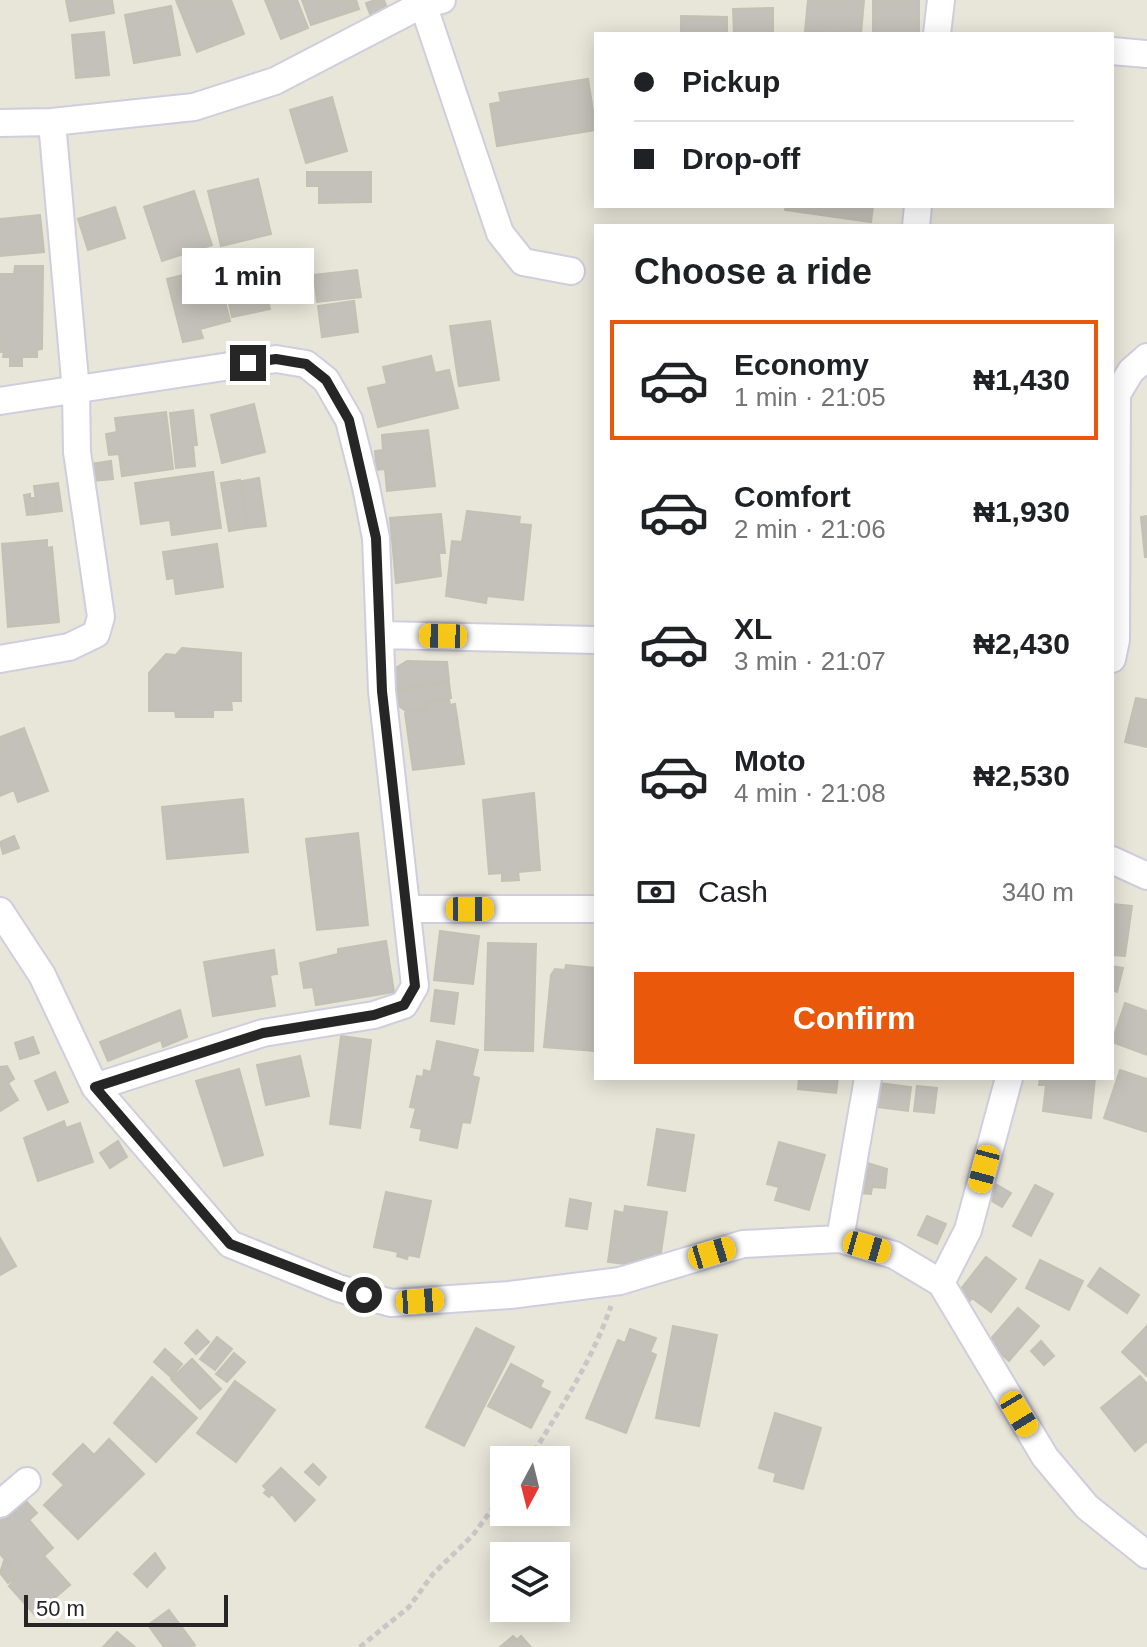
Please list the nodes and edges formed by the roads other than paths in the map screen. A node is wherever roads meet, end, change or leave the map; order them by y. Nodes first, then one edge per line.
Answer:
1 (941, 0) edge
2 (433, 2) edge
3 (937, 32) edge
4 (1114, 51) edge
5 (1147, 54) edge
6 (52, 122) junction
7 (0, 123) edge
8 (571, 271) dead end
9 (1147, 357) edge
10 (76, 391) junction
11 (0, 401) edge
12 (382, 635) junction
13 (594, 640) edge
14 (1114, 650) edge
15 (0, 659) edge
16 (1114, 861) edge
17 (1147, 876) edge
18 (407, 909) junction
19 (594, 909) edge
20 (0, 911) edge
21 (868, 1080) edge
22 (1008, 1080) edge
23 (95, 1087) junction
24 (840, 1239) junction
25 (941, 1283) junction
26 (27, 1481) dead end
27 (0, 1504) edge
28 (1144, 1544) edge

1 - 3 street
2 - 6 street
2 - 8 street
4 - 5 street
6 - 7 street
6 - 10 street
9 - 14 street
10 - 11 street
10 - 12 street
10 - 15 street
12 - 13 street
12 - 18 street
16 - 17 street
18 - 19 street
18 - 23 street
20 - 23 street
21 - 24 street
22 - 25 street
23 - 24 street
24 - 25 street
25 - 28 street
26 - 27 street

